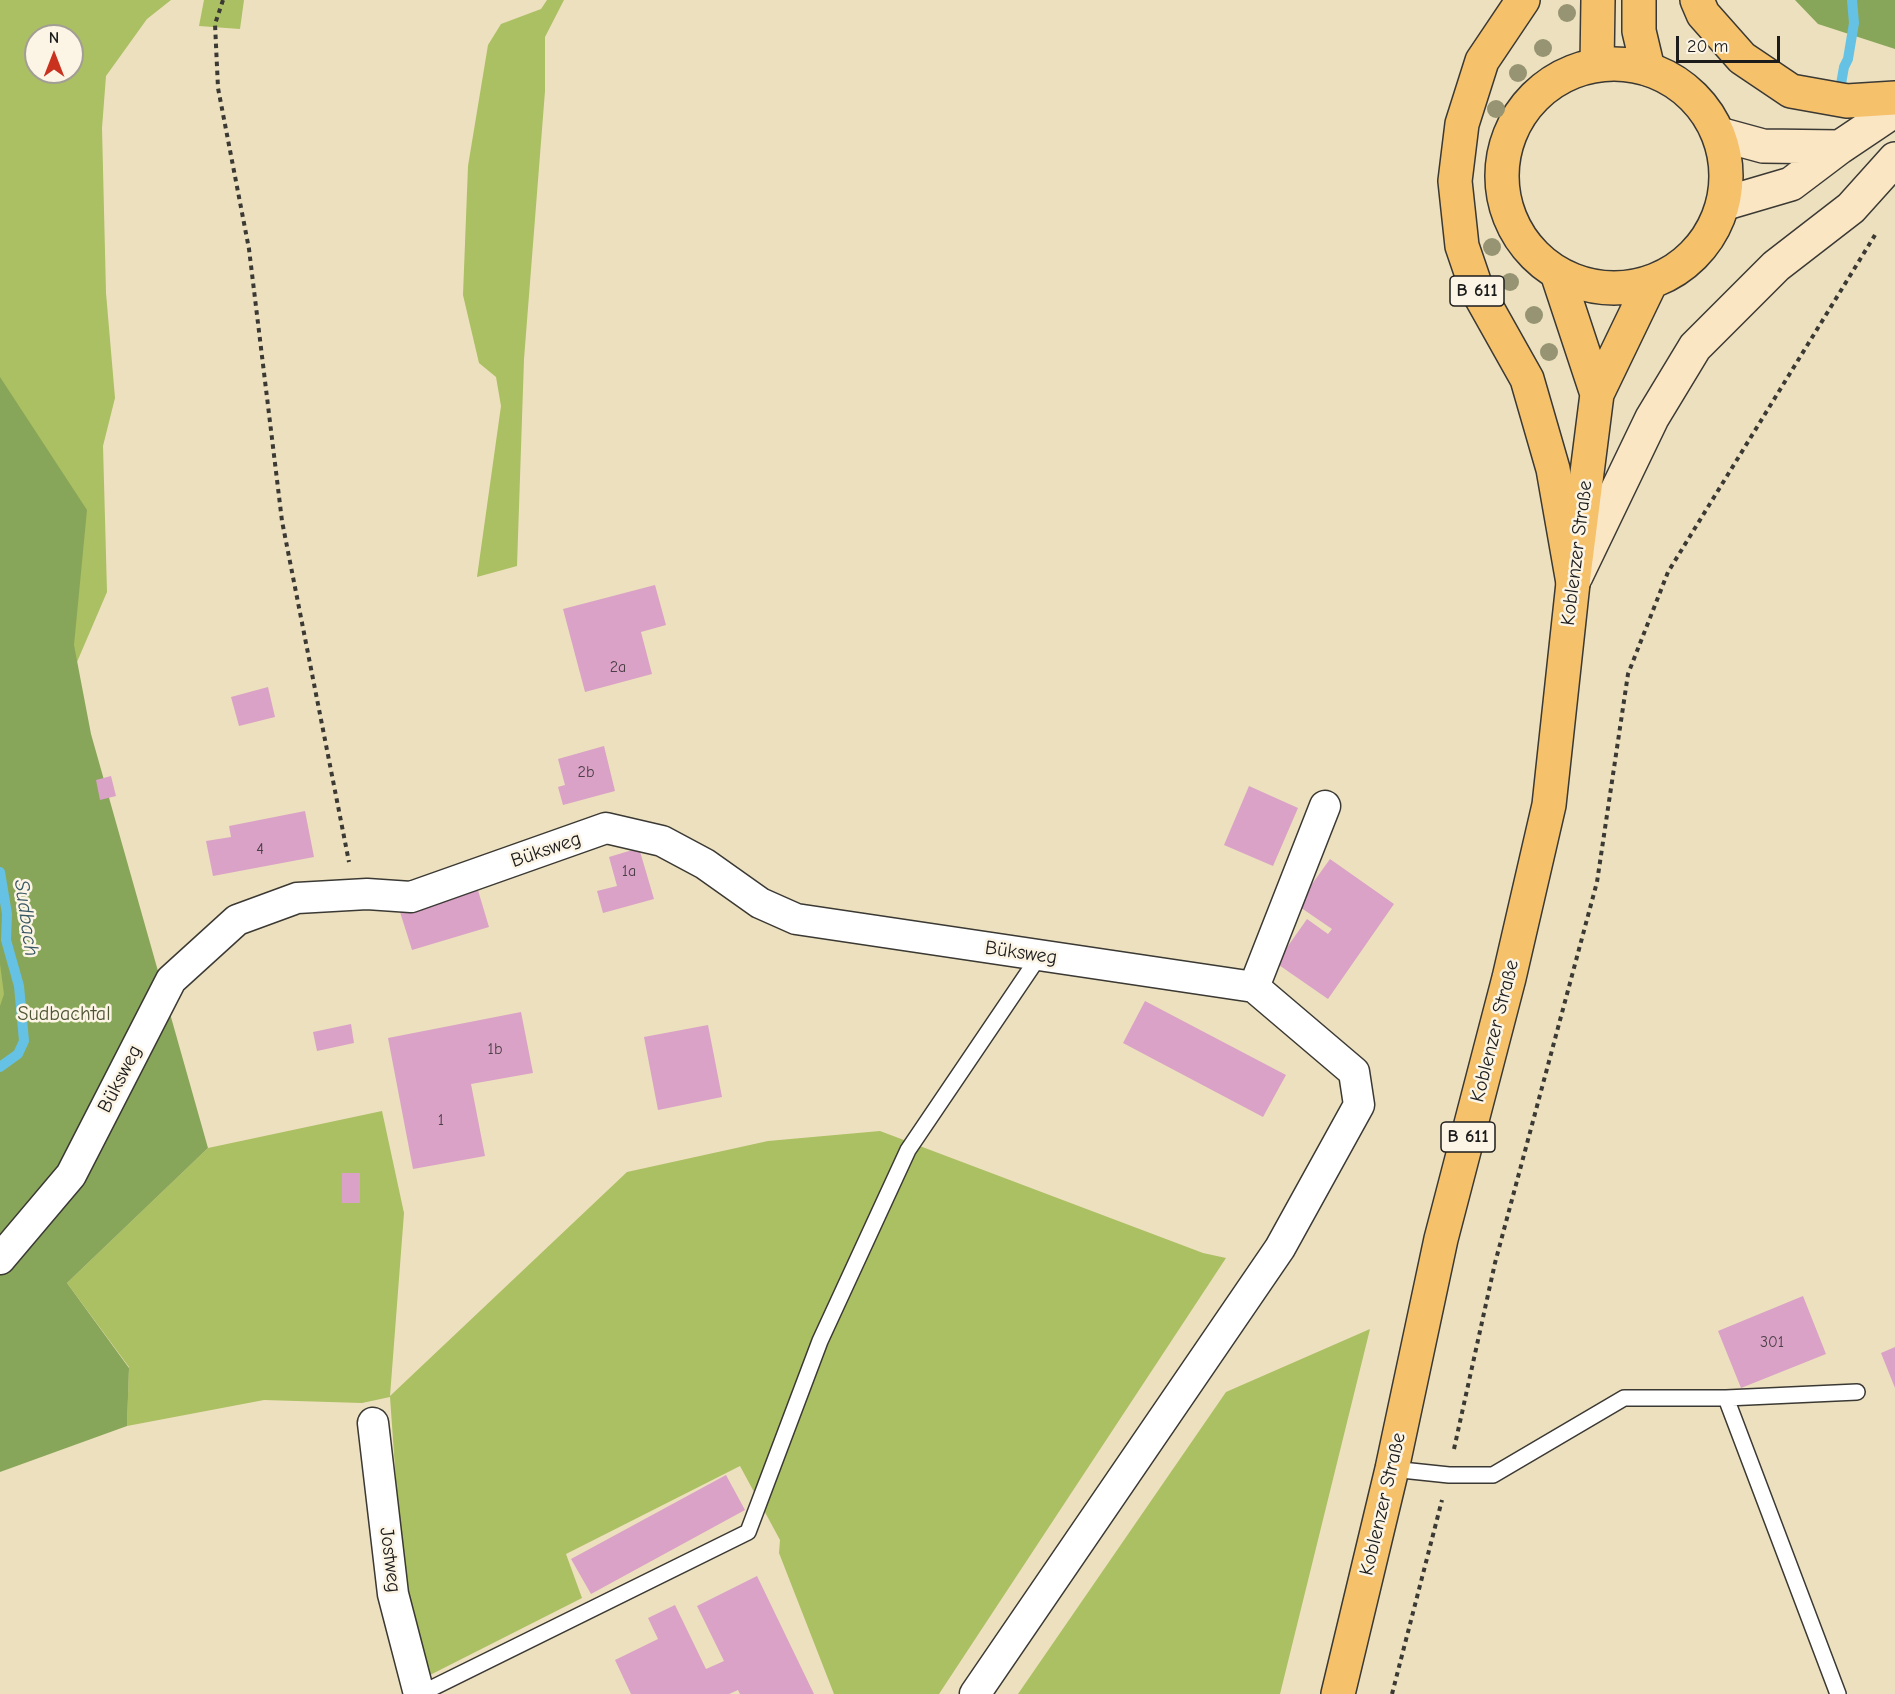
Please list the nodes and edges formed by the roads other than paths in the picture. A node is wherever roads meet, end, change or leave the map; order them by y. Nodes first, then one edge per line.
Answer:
1 (1523, 0) edge
2 (1598, 0) edge
3 (1639, 0) edge
4 (1697, 0) edge
5 (1597, 65) junction
6 (1648, 69) junction
7 (1895, 98) edge
8 (1895, 110) edge
9 (1719, 134) junction
10 (1840, 147) junction
11 (1895, 159) edge
12 (1723, 204) junction
13 (1557, 273) junction
14 (1651, 282) junction
15 (1597, 394) junction
16 (1573, 583) junction
17 (1325, 806) dead end
18 (1041, 955) junction
19 (1254, 987) junction
20 (0, 1259) edge
21 (1857, 1392) dead end
22 (1726, 1398) junction
23 (373, 1423) dead end
24 (1392, 1469) junction
25 (419, 1694) edge
26 (975, 1694) edge
27 (1338, 1694) edge
28 (1838, 1694) edge

1 - 16 main road, B 611
2 - 5 main road
3 - 6 main road
4 - 7 main road
5 - 6 main road
5 - 13 main road
6 - 9 main road
8 - 10 main road
9 - 10 main road
9 - 12 main road
10 - 12 main road
11 - 16 main road
12 - 14 main road
13 - 14 main road
13 - 15 main road, Koblenzer Straße / B 611
14 - 15 main road, Koblenzer Straße / B 611
15 - 16 main road, Koblenzer Straße / B 611
16 - 24 main road, Koblenzer Straße / B 611
17 - 19 street
18 - 19 street, Büksweg
18 - 20 street, Büksweg
18 - 25 lane
19 - 26 street
21 - 22 lane
22 - 24 lane
22 - 28 lane
23 - 25 street, Jostweg
24 - 27 main road, Koblenzer Straße / B 611

